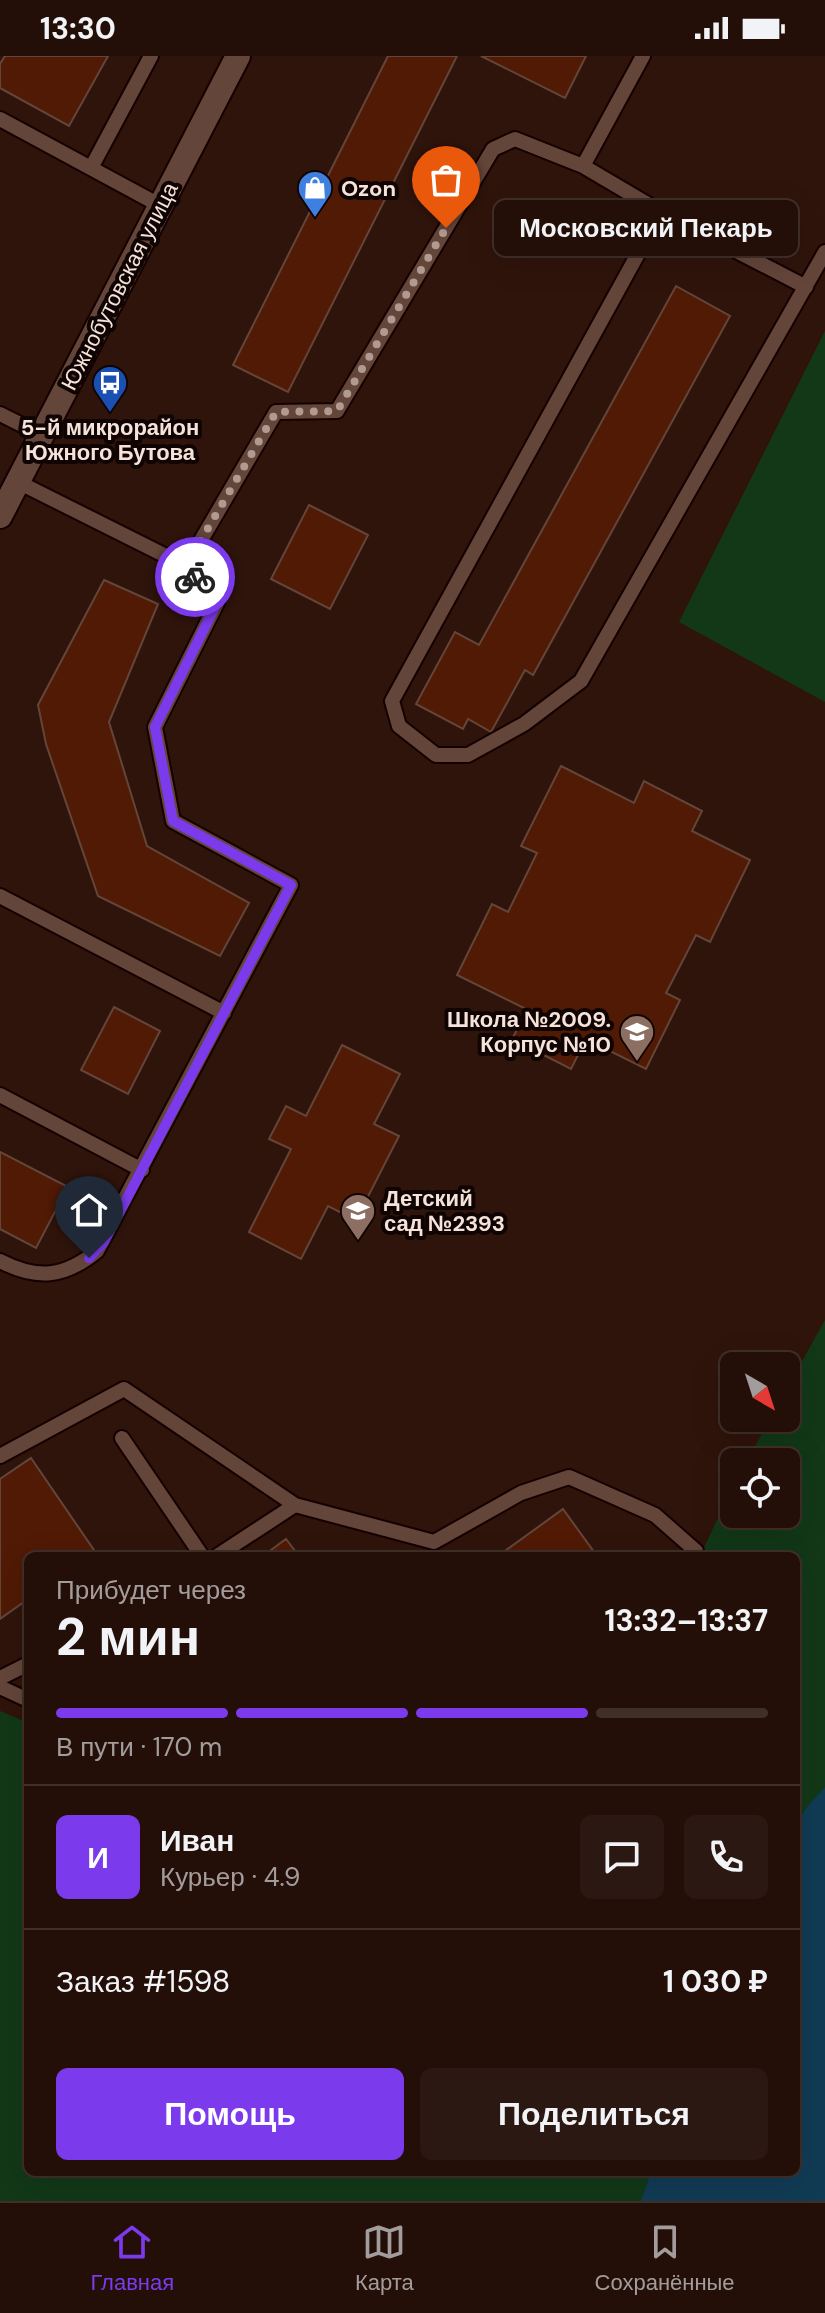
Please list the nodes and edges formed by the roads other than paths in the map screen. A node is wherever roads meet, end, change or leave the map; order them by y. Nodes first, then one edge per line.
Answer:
1 (151, 56) edge
2 (238, 56) edge
3 (643, 56) edge
4 (0, 119) edge
5 (583, 166) junction
6 (91, 168) junction
7 (161, 206) junction
8 (661, 212) junction
9 (825, 252) edge
10 (806, 287) junction
11 (0, 414) edge
12 (42, 435) junction
13 (18, 482) junction
14 (0, 516) edge
15 (186, 566) junction
16 (0, 896) edge
17 (224, 1013) junction
18 (0, 1095) edge
19 (142, 1170) junction
20 (0, 1261) edge
21 (122, 1438) dead end
22 (0, 1456) edge
23 (295, 1505) junction
24 (199, 1552) edge
25 (223, 1552) edge
26 (696, 1552) edge
27 (24, 1666) edge
28 (0, 1678) edge
29 (0, 1687) edge
30 (24, 1698) edge

1 - 6 lane
2 - 7 street, Южнобутовская улица
3 - 5 lane
4 - 6 lane
5 - 8 lane
5 - 15 lane
6 - 7 lane
7 - 12 street, Южнобутовская улица
8 - 10 lane
8 - 10 lane
9 - 10 lane
11 - 12 lane
12 - 13 street, Южнобутовская улица
13 - 14 street, Южнобутовская улица
13 - 15 lane
15 - 17 lane
16 - 17 lane
17 - 19 lane
18 - 19 lane
19 - 20 lane
21 - 24 lane
22 - 23 lane
23 - 25 lane
23 - 26 lane
27 - 28 lane
29 - 30 lane

